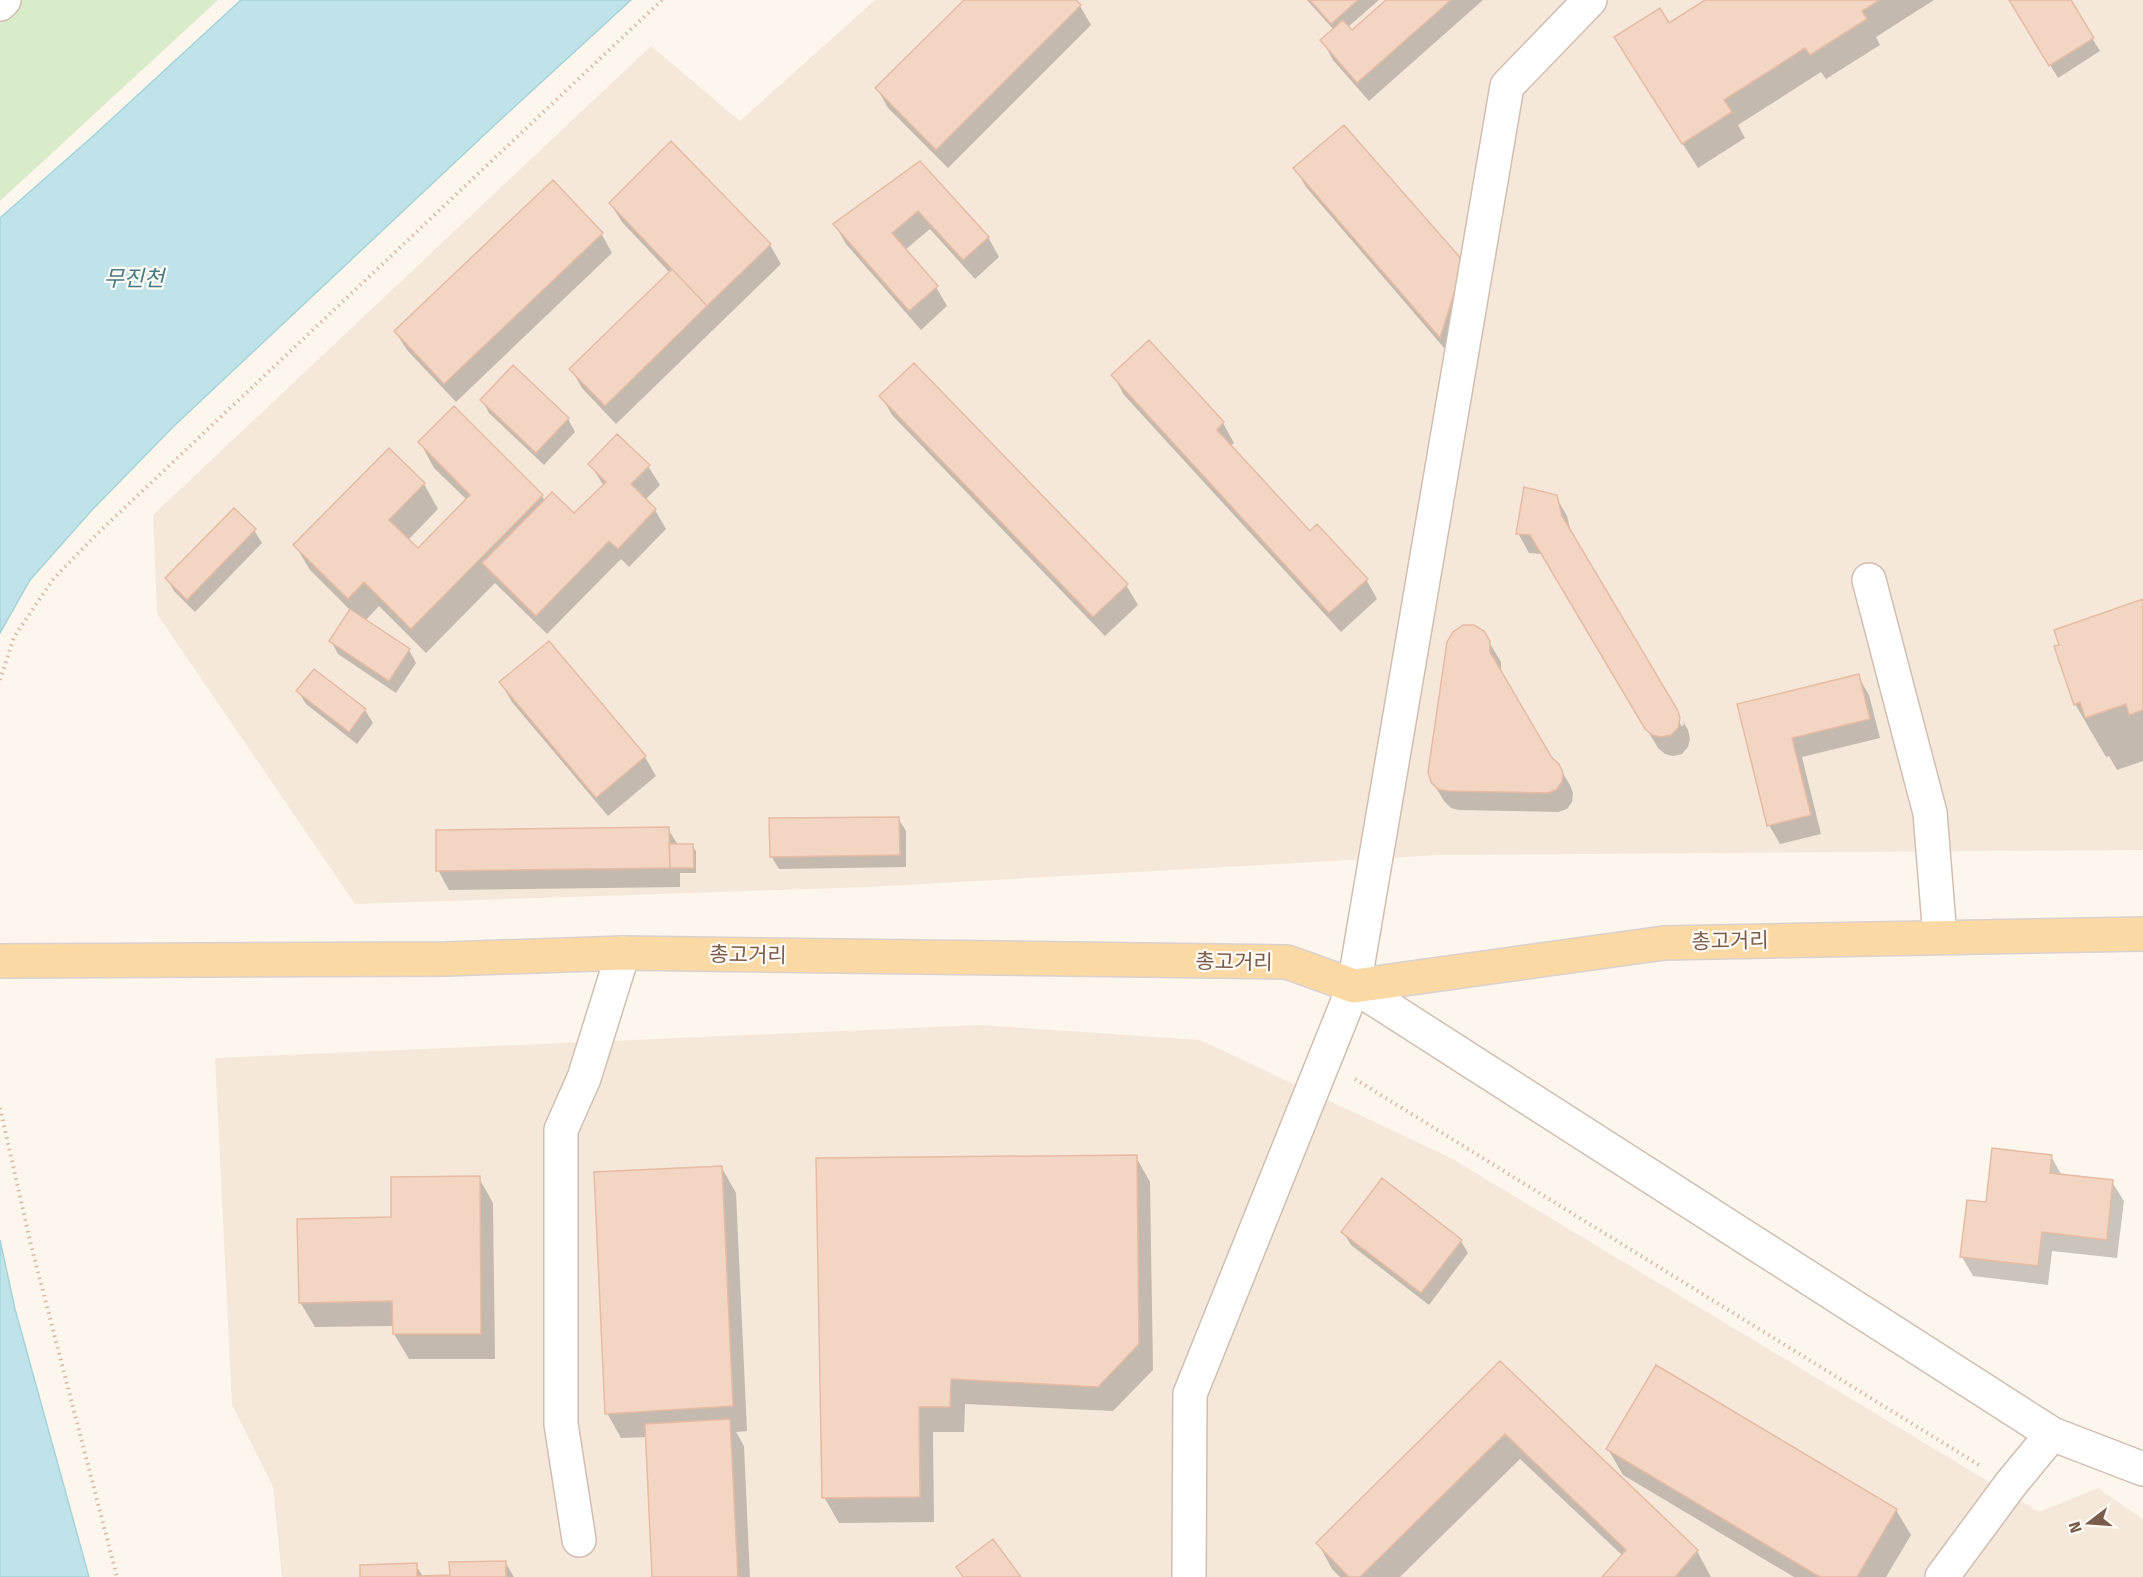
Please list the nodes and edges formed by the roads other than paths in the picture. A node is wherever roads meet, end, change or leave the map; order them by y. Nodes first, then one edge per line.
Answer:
1 (4, 0) edge
2 (1590, 0) edge
3 (0, 4) edge
4 (1869, 580) dead end
5 (2143, 934) edge
6 (1940, 937) junction
7 (623, 953) junction
8 (0, 961) edge
9 (1354, 986) junction
10 (2052, 1434) junction
11 (2143, 1469) edge
12 (579, 1540) dead end
13 (1189, 1577) edge
14 (1942, 1577) edge

1 - 3 street
2 - 9 street
4 - 6 street
5 - 6 main road, 총고거리
6 - 9 main road, 총고거리
7 - 8 main road, 총고거리
7 - 9 main road, 총고거리
7 - 12 street
9 - 10 street
9 - 13 street
10 - 11 street
10 - 14 street

